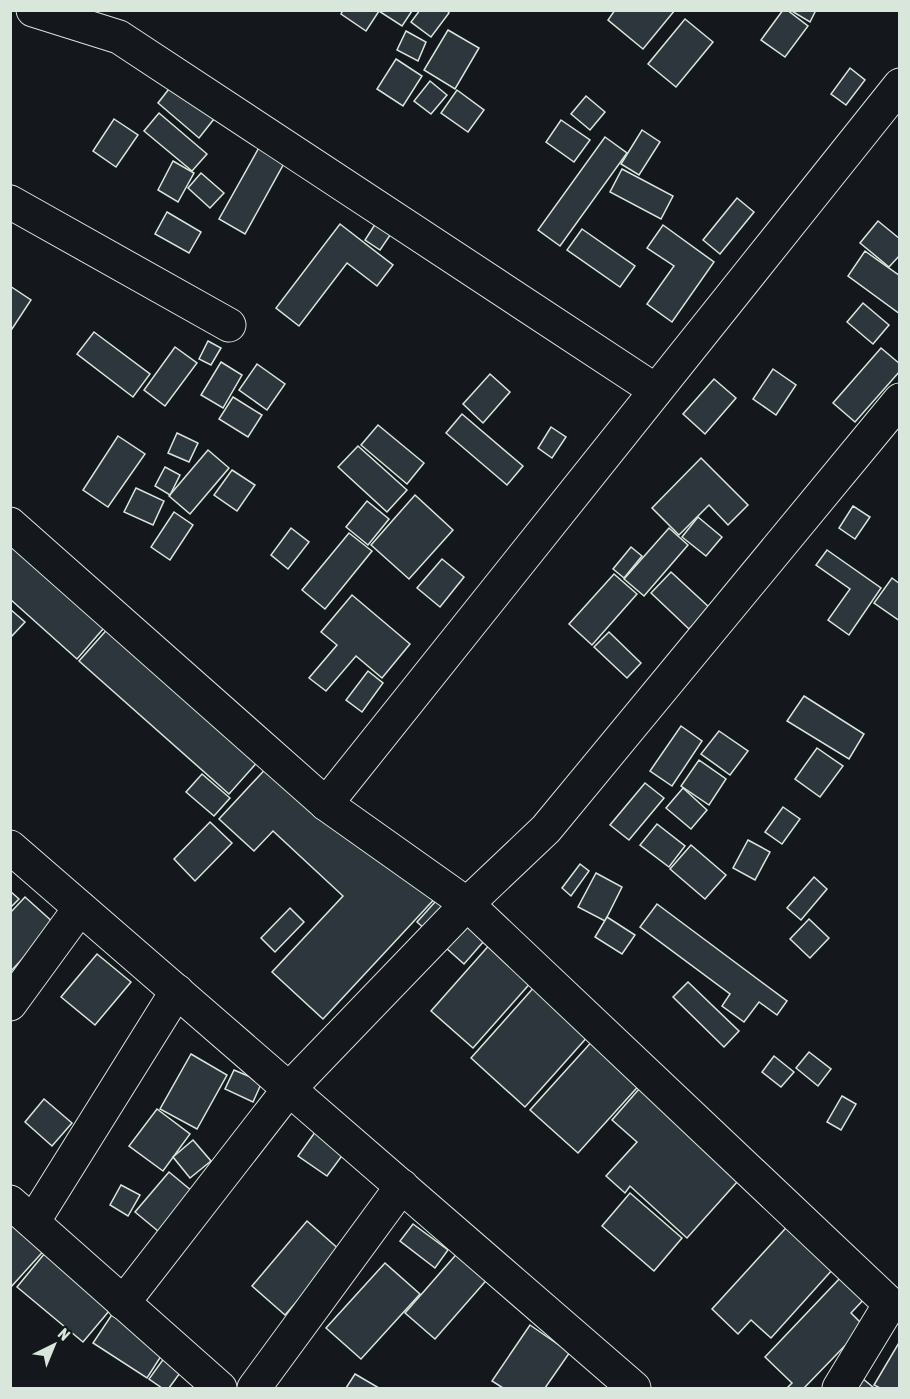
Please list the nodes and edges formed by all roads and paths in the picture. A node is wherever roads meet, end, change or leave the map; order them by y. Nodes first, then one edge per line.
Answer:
1 (33, 10) edge
2 (900, 85) edge
3 (10, 202) edge
4 (229, 326) dead end
5 (655, 390) junction
6 (900, 400) edge
7 (10, 524) edge
8 (326, 804) junction
9 (10, 847) edge
10 (467, 904) junction
11 (80, 908) junction
12 (177, 991) junction
13 (10, 1004) edge
14 (289, 1089) junction
15 (402, 1186) junction
16 (22, 1212) edge
17 (123, 1303) junction
18 (615, 1382) edge
19 (220, 1389) edge
20 (254, 1389) edge
21 (839, 1389) edge

1 - 5 street
2 - 5 street
3 - 4 street
5 - 8 street
6 - 10 street
7 - 8 street
8 - 10 street
9 - 11 street
10 - 14 street
10 - 21 street
11 - 12 street
11 - 13 street
12 - 14 street
12 - 16 street
14 - 15 street
14 - 17 street
15 - 18 street
15 - 20 street
16 - 17 street
17 - 19 street

